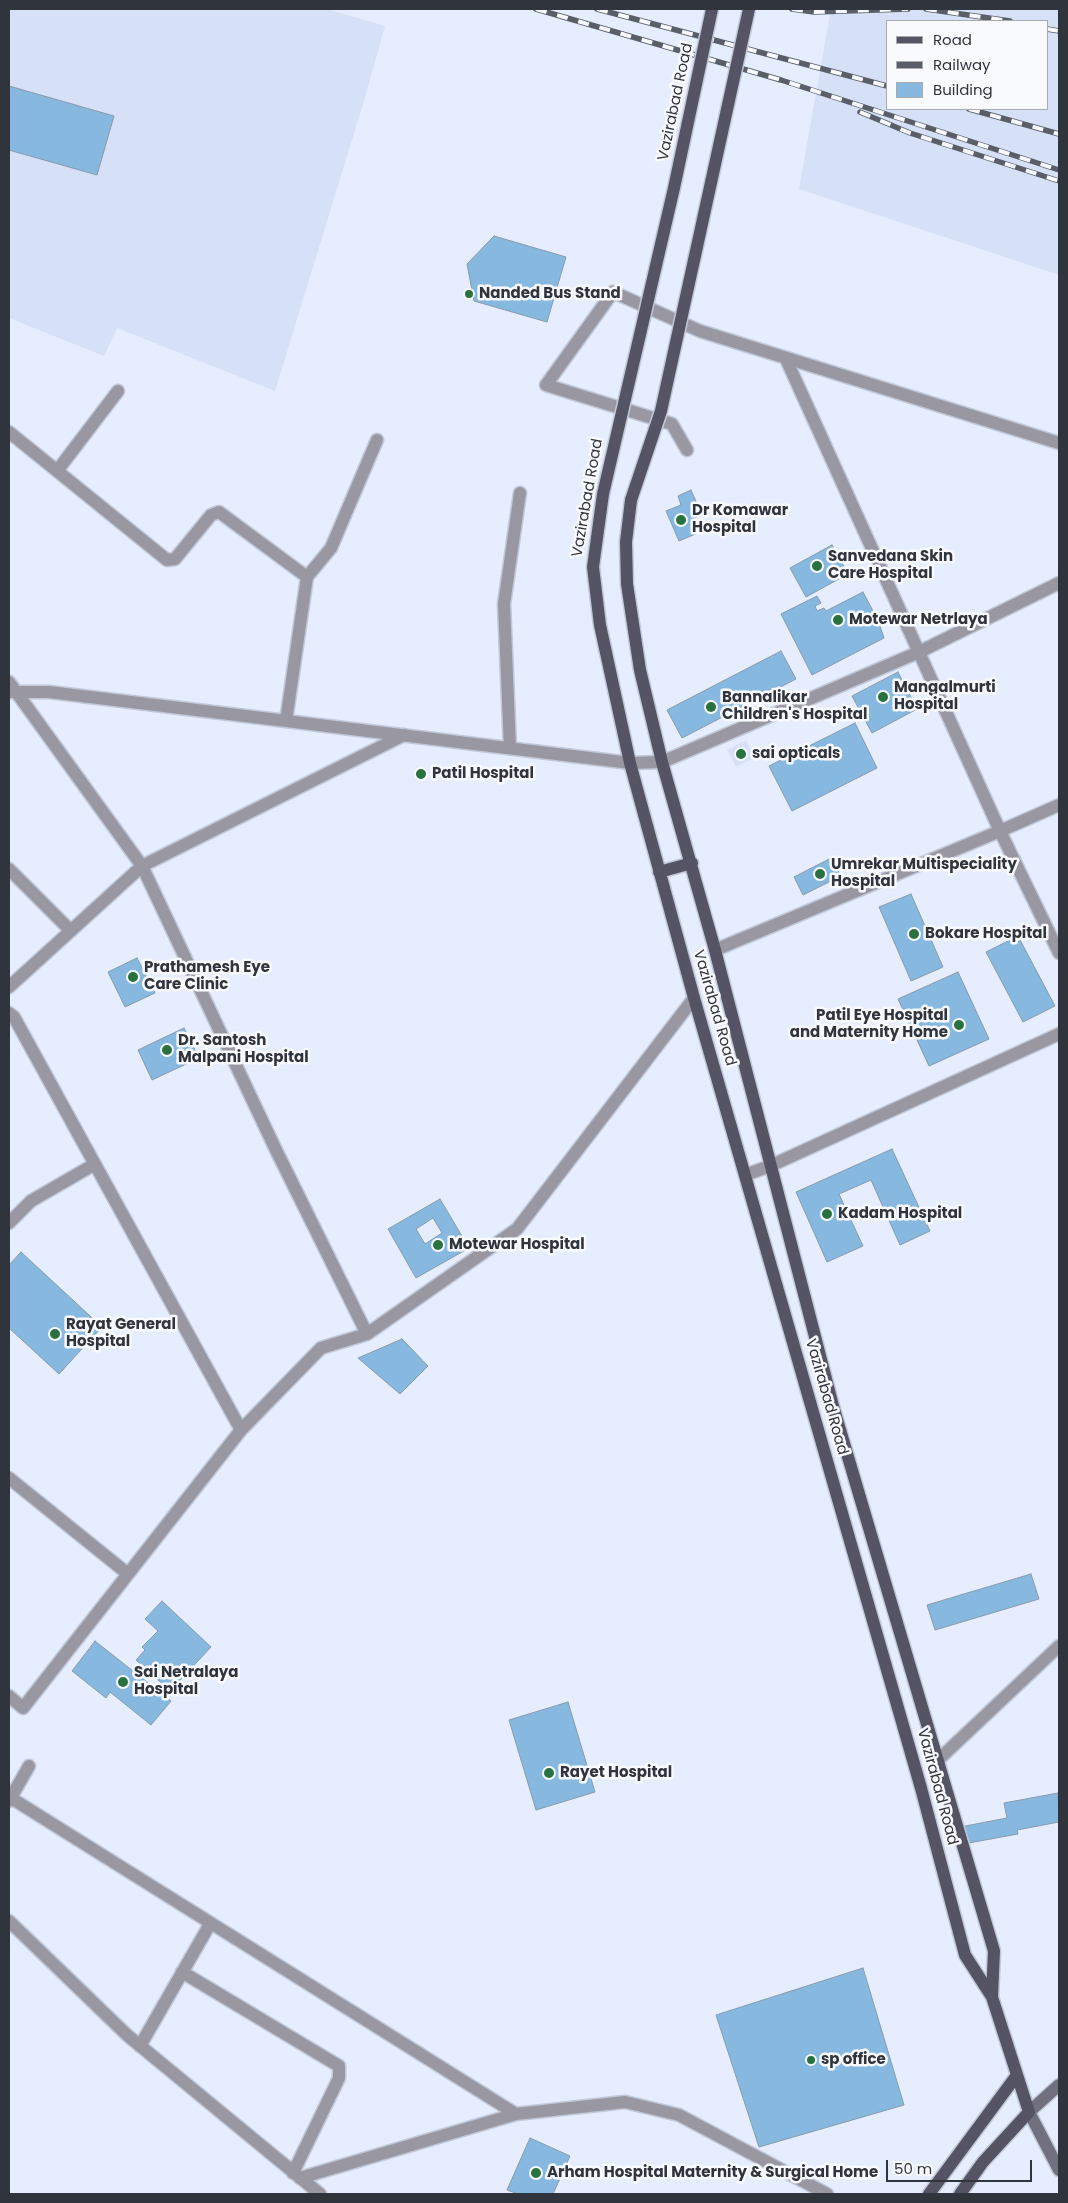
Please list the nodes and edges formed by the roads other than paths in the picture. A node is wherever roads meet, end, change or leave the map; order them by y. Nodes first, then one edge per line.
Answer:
1 (712, 9) edge
2 (749, 9) edge
3 (786, 359) junction
4 (118, 391) dead end
5 (9, 432) edge
6 (376, 440) dead end
7 (1059, 443) edge
8 (687, 450) dead end
9 (57, 471) junction
10 (520, 492) dead end
11 (306, 577) junction
12 (1059, 583) edge
13 (919, 652) junction
14 (9, 682) edge
15 (14, 693) edge
16 (286, 721) junction
17 (404, 735) junction
18 (510, 748) junction
19 (662, 762) junction
20 (630, 763) junction
21 (1059, 805) edge
22 (1000, 831) junction
23 (692, 862) junction
24 (142, 866) junction
25 (9, 869) edge
26 (660, 872) junction
27 (71, 930) junction
28 (715, 950) junction
29 (1059, 953) edge
30 (9, 987) edge
31 (694, 998) junction
32 (9, 1013) edge
33 (1059, 1034) edge
34 (95, 1164) junction
35 (770, 1166) junction
36 (745, 1175) junction
37 (9, 1223) edge
38 (367, 1334) junction
39 (241, 1430) junction
40 (9, 1478) edge
41 (128, 1574) junction
42 (1059, 1646) edge
43 (9, 1696) edge
44 (938, 1761) junction
45 (30, 1766) dead end
46 (10, 1800) edge
47 (9, 1921) edge
48 (210, 1924) junction
49 (182, 1972) junction
50 (992, 1997) junction
51 (140, 2046) junction
52 (1017, 2075) junction
53 (1059, 2085) edge
54 (1029, 2112) junction
55 (516, 2114) junction
56 (1059, 2170) edge
57 (297, 2175) junction
58 (320, 2194) edge
59 (827, 2194) edge
60 (929, 2194) edge
61 (960, 2194) edge

1 - 20 main road, Vazirabad Road, bridge
2 - 19 main road, Vazirabad Road, bridge
3 - 7 street
3 - 8 street
3 - 13 street
4 - 9 street
5 - 9 street
6 - 11 street
9 - 11 street
10 - 18 street
11 - 16 street
12 - 13 street
13 - 19 street
13 - 22 street
14 - 15 street
15 - 16 street
15 - 24 street
16 - 17 street
17 - 18 street
17 - 24 street
18 - 20 street
19 - 20 street
19 - 23 main road, Vazirabad Road
20 - 26 main road, Vazirabad Road
21 - 22 street
22 - 28 street
22 - 29 street
23 - 26 main road
23 - 28 main road, Vazirabad Road
24 - 27 street
24 - 38 street
25 - 27 street
26 - 31 main road, Vazirabad Road
27 - 30 street
28 - 35 main road, Vazirabad Road
31 - 36 main road, Vazirabad Road
31 - 38 street
32 - 34 street
33 - 35 street
34 - 37 street
34 - 39 street
35 - 36 street
35 - 44 main road, Vazirabad Road
36 - 50 main road, Vazirabad Road
38 - 39 street
39 - 41 street
40 - 41 street
41 - 43 street
42 - 44 street
44 - 50 main road, Vazirabad Road
45 - 46 street
46 - 48 street
47 - 51 street
48 - 49 street
48 - 55 street
49 - 51 street
49 - 57 street
50 - 52 main road, Vazirabad Road
51 - 57 street
52 - 54 main road, Vazirabad Road
52 - 60 main road
53 - 54 main road
54 - 56 main road, Vazirabad Road
54 - 61 main road
55 - 57 street
55 - 59 street
57 - 58 street

